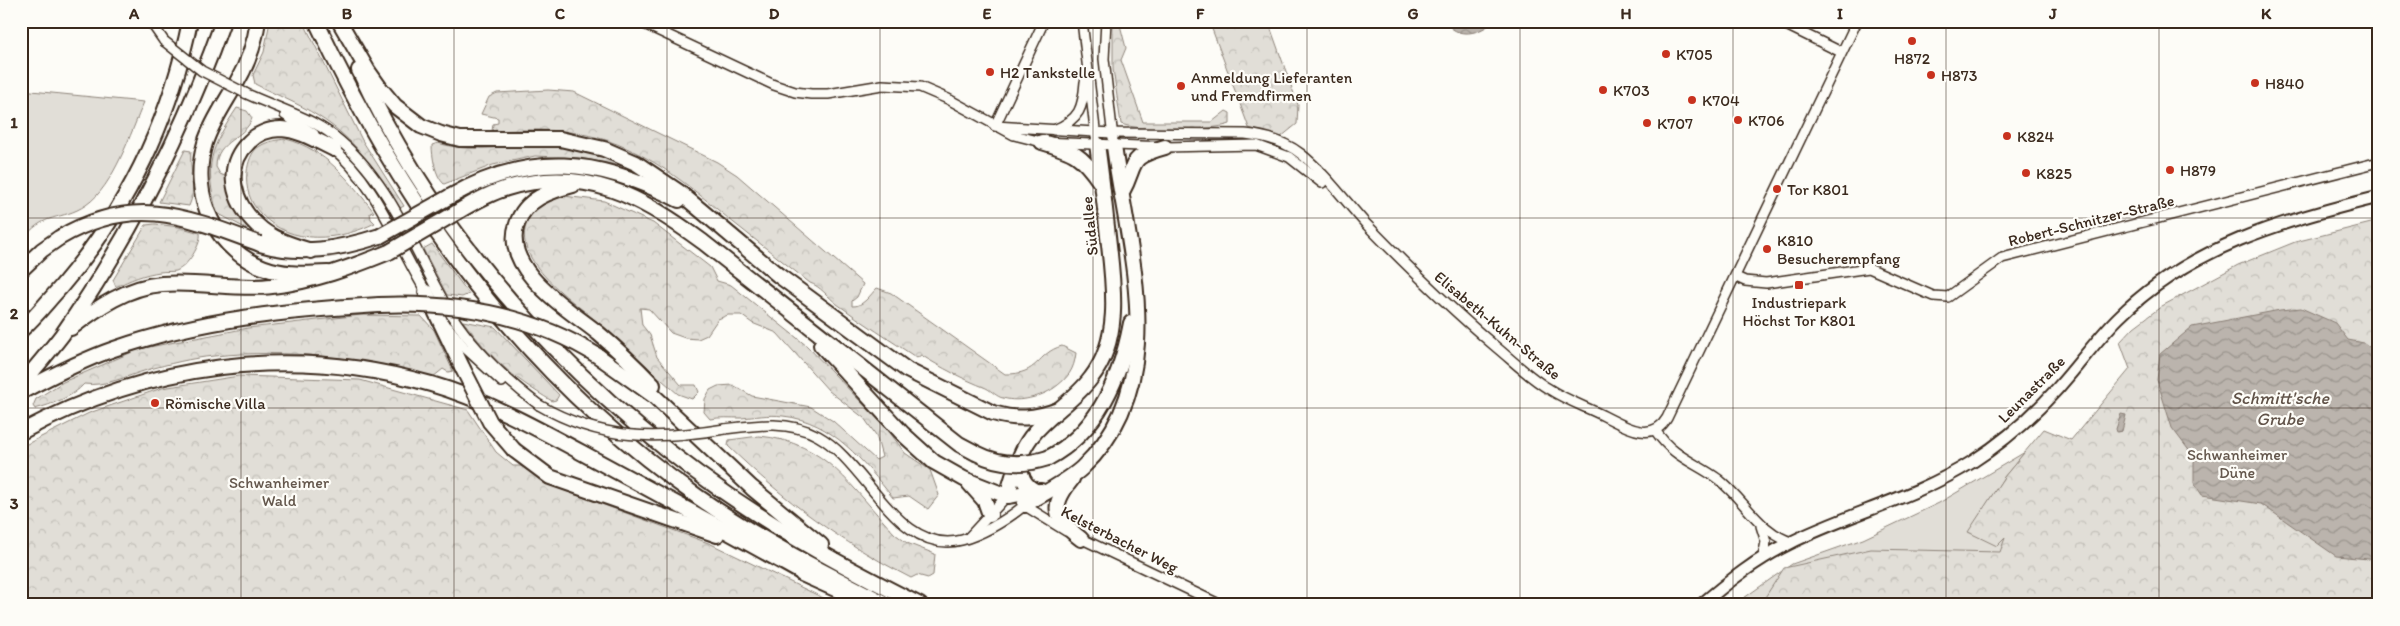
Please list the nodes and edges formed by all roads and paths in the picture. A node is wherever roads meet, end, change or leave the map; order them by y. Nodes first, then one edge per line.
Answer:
1 (150, 21) edge
2 (190, 21) edge
3 (223, 21) edge
4 (258, 21) edge
5 (316, 21) edge
6 (338, 21) edge
7 (638, 21) edge
8 (1044, 21) edge
9 (1082, 21) edge
10 (1106, 21) edge
11 (1778, 21) edge
12 (1857, 21) edge
13 (1841, 52) junction
14 (1104, 59) junction
15 (1086, 62) junction
16 (268, 104) junction
17 (995, 126) junction
18 (1053, 130) junction
19 (1096, 138) junction
20 (1113, 139) junction
21 (1042, 142) junction
22 (1165, 147) junction
23 (334, 149) junction
24 (2379, 162) edge
25 (584, 183) junction
26 (1102, 185) junction
27 (1121, 193) junction
28 (2379, 197) edge
29 (1346, 202) junction
30 (697, 210) junction
31 (311, 250) junction
32 (21, 270) edge
33 (328, 273) junction
34 (1736, 277) junction
35 (426, 292) junction
36 (1135, 293) junction
37 (778, 302) junction
38 (21, 330) edge
39 (62, 335) junction
40 (21, 385) edge
41 (21, 392) edge
42 (539, 405) junction
43 (666, 407) junction
44 (1058, 410) junction
45 (1655, 430) junction
46 (21, 432) edge
47 (1022, 454) junction
48 (1082, 468) junction
49 (964, 479) junction
50 (1044, 490) junction
51 (1007, 496) junction
52 (1025, 505) junction
53 (990, 515) junction
54 (1761, 525) junction
55 (967, 538) junction
56 (1081, 539) junction
57 (1791, 542) junction
58 (1763, 558) junction
59 (853, 570) junction
60 (811, 578) junction
61 (1705, 601) edge
62 (870, 605) edge
63 (888, 605) edge
64 (920, 605) edge
65 (1221, 605) edge

1 - 16 street, bridge
2 - 38 highway
3 - 39 highway
4 - 33 highway
5 - 63 highway
6 - 30 highway
6 - 59 highway
7 - 17 street
8 - 17 street
9 - 15 street, Südallee
10 - 14 street
11 - 13 street
12 - 13 street
13 - 34 street
14 - 15 street
14 - 20 street
15 - 18 street
15 - 19 street, Südallee
16 - 23 street
16 - 42 street
17 - 18 street
17 - 21 street
18 - 19 street
19 - 20 street, Elisabeth-Kuhn-Straße
19 - 21 street
19 - 26 highway, Südallee
20 - 22 street, Elisabeth-Kuhn-Straße
20 - 27 highway
20 - 29 street, Elisabeth-Kuhn-Straße
21 - 26 highway
22 - 27 highway
22 - 29 street, Elisabeth-Kuhn-Straße
23 - 31 highway
23 - 35 street
24 - 34 street, Robert-Schnitzer-Straße
25 - 33 highway, bridge
25 - 37 highway
25 - 43 highway
26 - 44 highway, Südallee
27 - 36 highway
28 - 57 main road, Leunastraße
29 - 45 street, Elisabeth-Kuhn-Straße
30 - 31 highway, bridge
30 - 44 highway
31 - 32 highway, bridge
33 - 39 highway
34 - 45 street
35 - 42 street
35 - 60 highway, bridge
36 - 37 highway, bridge
36 - 48 highway
37 - 49 highway
39 - 40 highway
41 - 43 highway, bridge
42 - 55 street, bridge
43 - 59 highway
44 - 47 highway, Südallee
45 - 54 street
46 - 60 highway
47 - 50 highway
47 - 51 highway, Südallee
48 - 50 highway
48 - 56 highway
49 - 51 highway
49 - 53 highway
50 - 51 highway
50 - 52 highway
51 - 52 street, Kelsterbacher Weg
51 - 53 street
52 - 55 street
52 - 56 street, Kelsterbacher Weg
53 - 55 street
54 - 57 street
54 - 58 street
56 - 65 street, Kelsterbacher Weg
57 - 58 main road, Leunastraße
58 - 61 main road, Leunastraße
59 - 64 highway
60 - 62 highway

